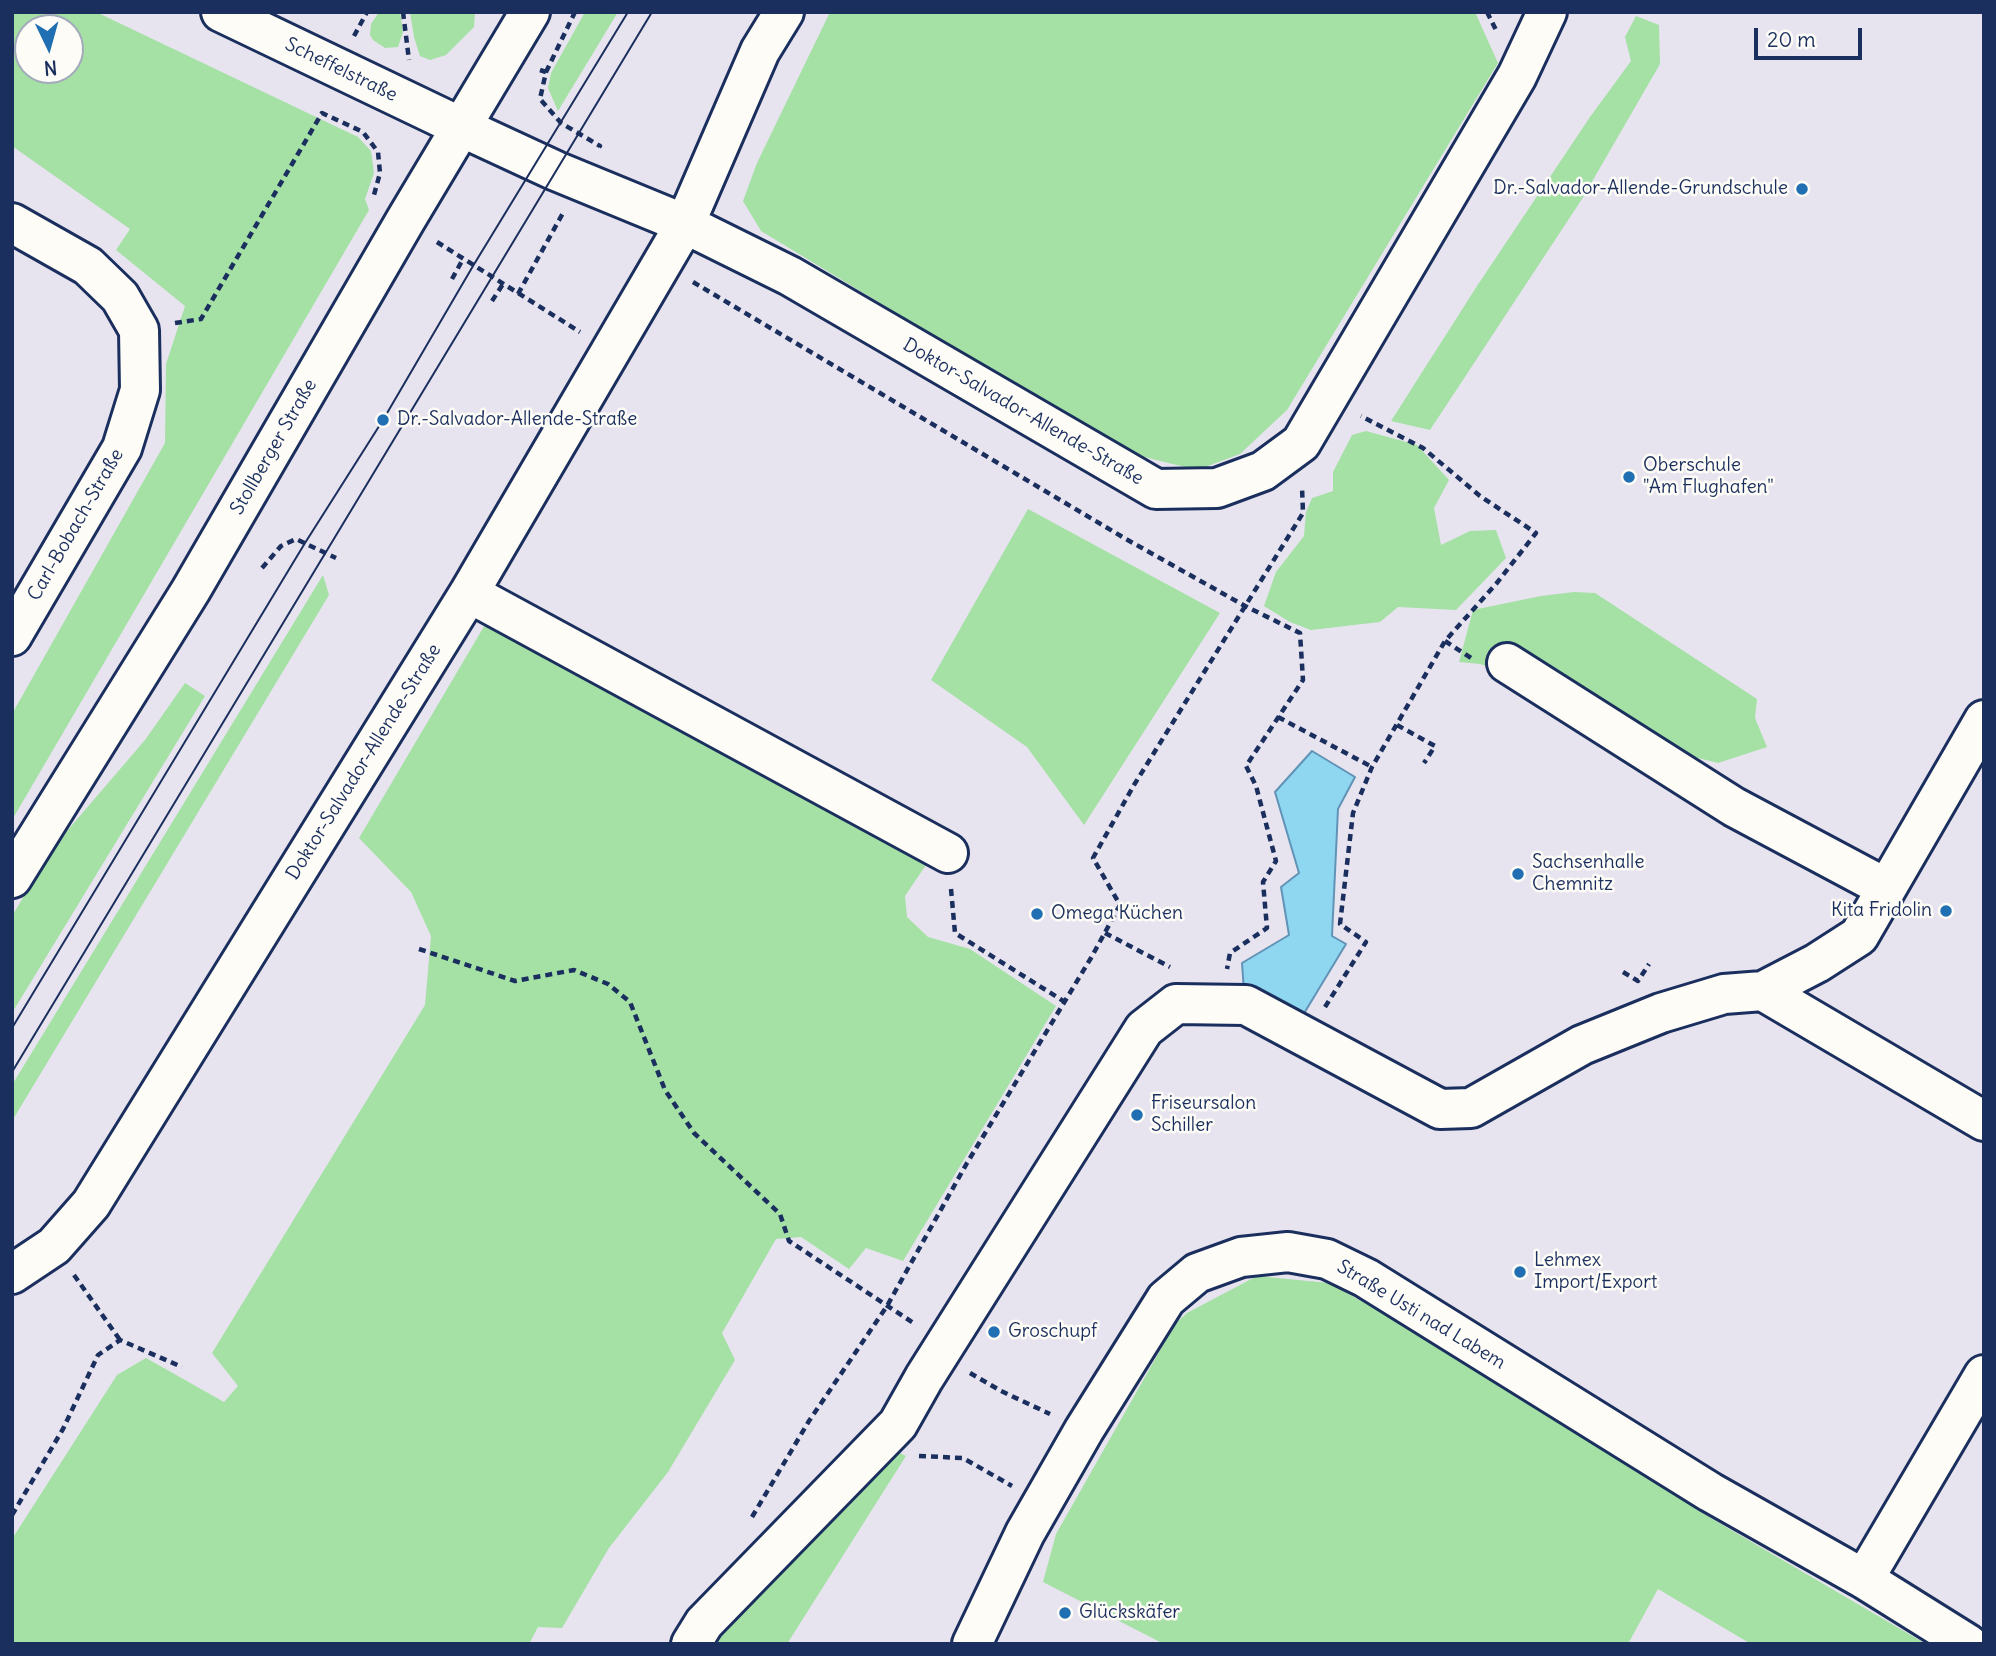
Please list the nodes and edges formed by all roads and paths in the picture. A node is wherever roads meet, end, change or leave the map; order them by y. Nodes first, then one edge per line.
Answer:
1 (221, 12) edge
2 (530, 12) edge
3 (576, 12) edge
4 (784, 12) edge
5 (1546, 12) edge
6 (546, 72) dead end
7 (461, 127) junction
8 (405, 221) junction
9 (12, 223) edge
10 (685, 224) junction
11 (463, 259) junction
12 (662, 263) junction
13 (452, 279) dead end
14 (503, 284) junction
15 (492, 301) dead end
16 (139, 330) junction
17 (611, 350) junction
18 (1327, 399) junction
19 (1301, 443) junction
20 (336, 558) dead end
21 (262, 568) dead end
22 (468, 593) junction
23 (1244, 606) junction
24 (12, 636) edge
25 (1507, 663) dead end
26 (1278, 717) junction
27 (1984, 719) edge
28 (1397, 725) junction
29 (1424, 763) dead end
30 (1372, 767) junction
31 (948, 853) joint
32 (12, 878) edge
33 (1886, 888) junction
34 (1105, 933) junction
35 (419, 948) dead end
36 (1136, 949) dead end
37 (1649, 964) dead end
38 (1623, 972) dead end
39 (1224, 980) dead end
40 (1763, 991) junction
41 (1065, 1002) junction
42 (1306, 1038) junction
43 (1984, 1121) edge
44 (54, 1246) junction
45 (12, 1274) edge
46 (887, 1306) junction
47 (120, 1340) junction
48 (943, 1349) junction
49 (182, 1367) dead end
50 (1984, 1375) edge
51 (898, 1424) junction
52 (1084, 1430) junction
53 (1043, 1503) junction
54 (12, 1515) edge
55 (750, 1521) dead end
56 (1864, 1579) junction
57 (691, 1644) edge
58 (972, 1644) edge
59 (1968, 1644) edge

1 - 7 street, Scheffelstraße
2 - 7 street, Stollberger Straße
3 - 6 path
4 - 10 street, Doktor-Salvador-Allende-Straße
5 - 18 street, Doktor-Salvador-Allende-Straße
7 - 8 street, Stollberger Straße
7 - 10 street, Doktor-Salvador-Allende-Straße
8 - 11 path
8 - 16 path
8 - 32 street, Stollberger Straße
9 - 16 street, Carl-Bobach-Straße
10 - 12 street, Doktor-Salvador-Allende-Straße
10 - 19 street, Doktor-Salvador-Allende-Straße
11 - 13 path
11 - 14 path
12 - 17 street, Doktor-Salvador-Allende-Straße
12 - 23 path
14 - 15 path
14 - 17 path
16 - 24 street, Carl-Bobach-Straße
17 - 22 street, Doktor-Salvador-Allende-Straße
18 - 19 street, Doktor-Salvador-Allende-Straße
18 - 28 path
19 - 23 path
20 - 21 path
22 - 31 street
22 - 44 street, Doktor-Salvador-Allende-Straße
23 - 26 path
23 - 34 path
25 - 33 street
26 - 30 path
26 - 39 path
27 - 33 street
28 - 29 path
28 - 30 path
30 - 42 path
31 - 41 path
33 - 40 street
34 - 36 path
34 - 41 path
35 - 46 path
37 - 38 path
40 - 42 street
40 - 43 street
41 - 46 path
42 - 48 street
44 - 45 street, Doktor-Salvador-Allende-Straße
44 - 47 path
46 - 48 path
46 - 55 path
47 - 49 path
47 - 54 path
48 - 51 street
48 - 52 path
50 - 56 street
51 - 53 path
51 - 57 street
52 - 53 street, Straße Usti nad Labem
52 - 56 street, Straße Usti nad Labem
53 - 58 street, Straße Usti nad Labem
56 - 59 street, Straße Usti nad Labem

